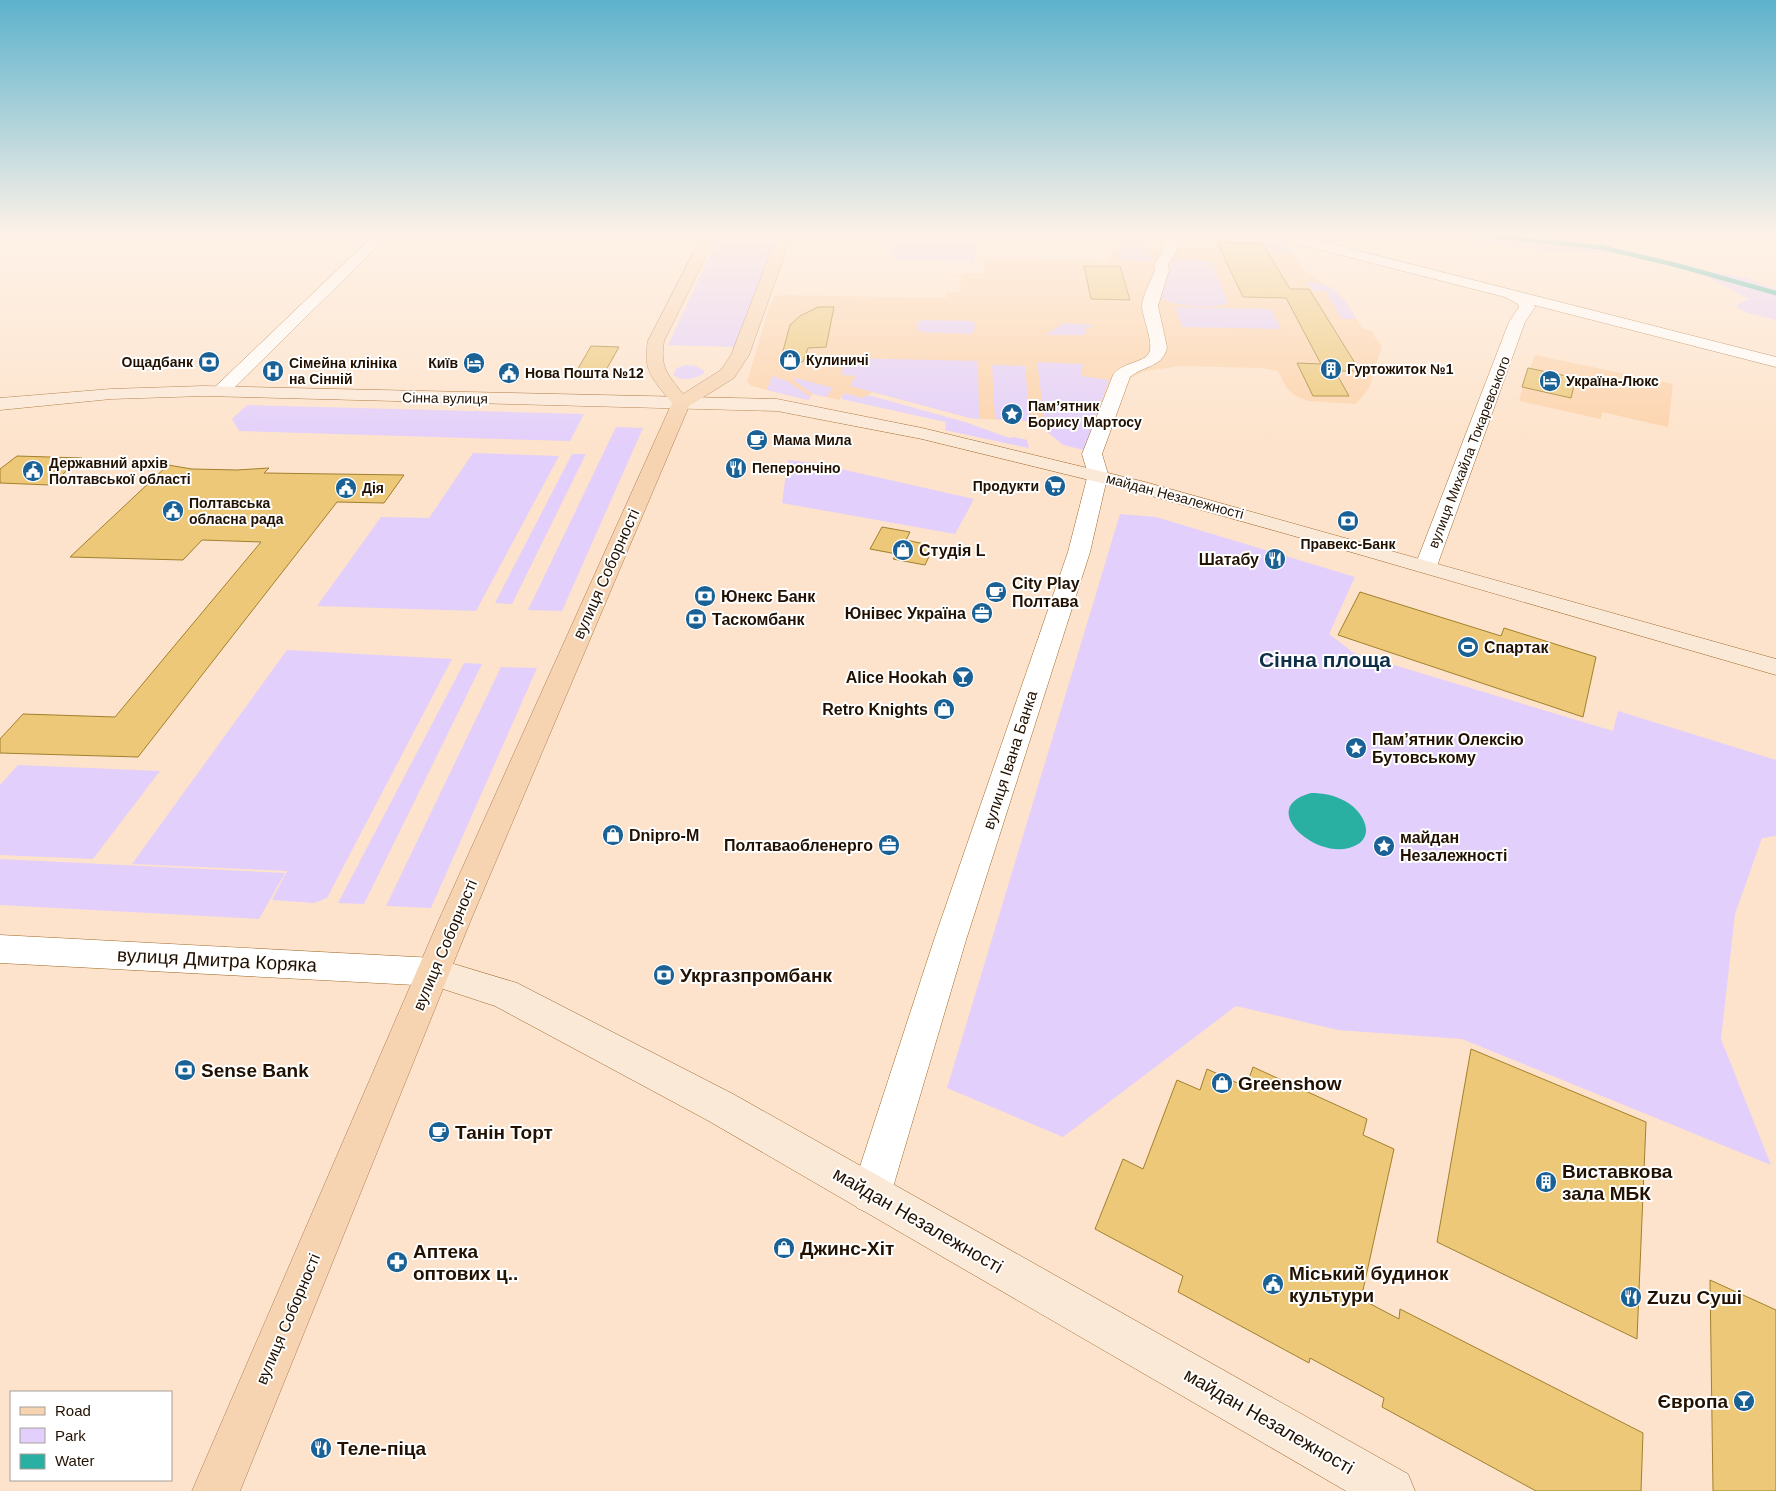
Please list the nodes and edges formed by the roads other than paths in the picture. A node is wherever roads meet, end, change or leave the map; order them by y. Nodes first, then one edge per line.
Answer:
1 (311, 304) edge
2 (675, 304) edge
3 (758, 304) edge
4 (1151, 304) edge
5 (1525, 304) edge
6 (1547, 304) edge
7 (1527, 307) junction
8 (1572, 310) junction
9 (1776, 362) edge
10 (221, 391) junction
11 (681, 403) junction
12 (0, 404) edge
13 (1098, 474) junction
14 (1426, 566) junction
15 (1776, 667) edge
16 (0, 949) edge
17 (434, 972) junction
18 (872, 1194) junction
19 (216, 1491) edge
20 (1391, 1491) edge

1 - 10 street
2 - 11 main road
3 - 11 main road
4 - 13 street, вулиця Івана Банка
5 - 7 street
6 - 8 street
7 - 8 street
7 - 14 street, вулиця Михайла Токаревського
8 - 9 street
10 - 11 main road, Сінна вулиця
10 - 12 main road, Сінна вулиця
11 - 13 main road, майдан Незалежності
11 - 17 main road, вулиця Соборності
13 - 14 main road, майдан Незалежності
13 - 18 street, вулиця Івана Банка
14 - 15 main road, майдан Незалежності
16 - 17 street, вулиця Дмитра Коряка
17 - 18 main road, майдан Незалежності
17 - 19 main road, вулиця Соборності
18 - 20 main road, майдан Незалежності

